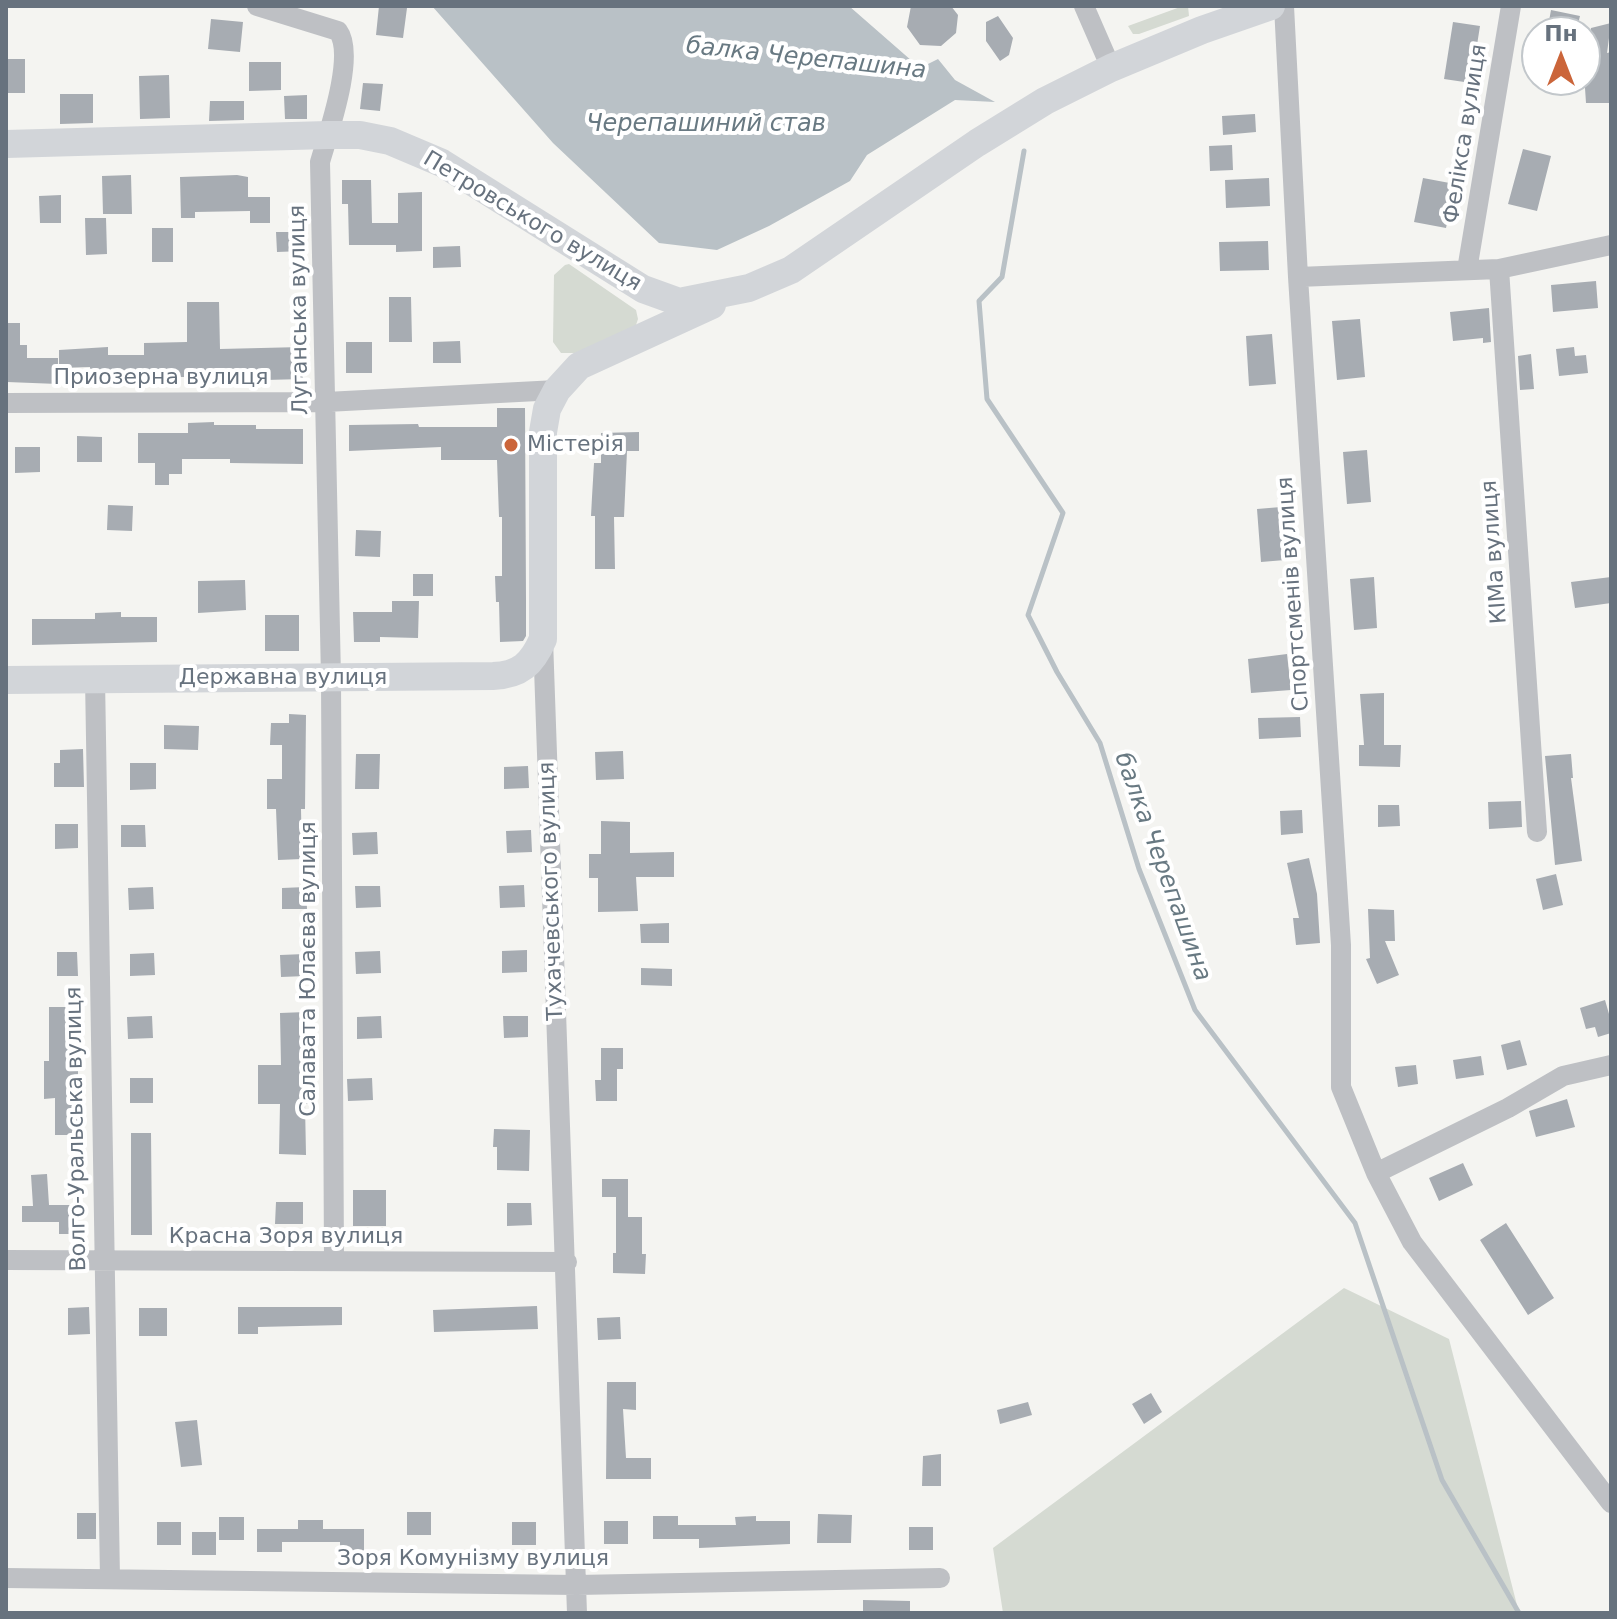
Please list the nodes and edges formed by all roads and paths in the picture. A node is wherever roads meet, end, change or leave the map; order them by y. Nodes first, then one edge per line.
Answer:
1 (257, 6) edge
2 (1084, 6) edge
3 (1271, 6) edge
4 (1284, 6) edge
5 (1511, 6) edge
6 (1111, 68) junction
7 (328, 135) junction
8 (6, 144) edge
9 (1611, 245) edge
10 (1499, 269) junction
11 (1467, 270) junction
12 (1298, 277) junction
13 (749, 288) junction
14 (557, 390) junction
15 (326, 402) junction
16 (6, 403) edge
17 (543, 639) junction
18 (95, 678) junction
19 (331, 678) junction
20 (6, 680) edge
21 (1537, 832) dead end
22 (1611, 1065) edge
23 (1376, 1173) junction
24 (6, 1260) edge
25 (103, 1261) junction
26 (334, 1261) junction
27 (567, 1262) junction
28 (1611, 1503) edge
29 (6, 1578) edge
30 (940, 1578) dead end
31 (110, 1579) junction
32 (577, 1585) junction
33 (577, 1613) edge

1 - 7 street, Луганська вулиця
2 - 6 street
3 - 6 main road, Петровського вулиця
4 - 12 street, Спортсменів вулиця
5 - 11 street, Фелікса вулиця
6 - 13 main road, Петровського вулиця
7 - 8 main road, Петровського вулиця
7 - 13 main road, Петровського вулиця
7 - 15 street, Луганська вулиця
9 - 10 street
10 - 11 street
10 - 21 street, КІМа вулиця
11 - 12 street
12 - 23 street, Спортсменів вулиця
13 - 14 main road, Тухачевського вулиця
14 - 15 street, Приозерна вулиця
14 - 17 main road, Тухачевського вулиця
15 - 16 street, Приозерна вулиця
15 - 19 street, Луганська вулиця
17 - 19 main road, Державна вулиця
17 - 27 street, Тухачевського вулиця
18 - 19 main road, Державна вулиця
18 - 20 main road, Державна вулиця
18 - 25 street, Волго-Уральська вулиця
19 - 26 street, Салавата Юлаєва вулиця
22 - 23 street
23 - 28 street, Спортсменів вулиця
24 - 25 street, Красна Зоря вулиця
25 - 26 street, Красна Зоря вулиця
25 - 31 street, Волго-Уральська вулиця
26 - 27 street, Красна Зоря вулиця
27 - 32 street, Тухачевського вулиця
29 - 31 street, Зоря Комунізму вулиця
30 - 32 street, Зоря Комунізму вулиця
31 - 32 street, Зоря Комунізму вулиця
32 - 33 street, Тухачевського вулиця

